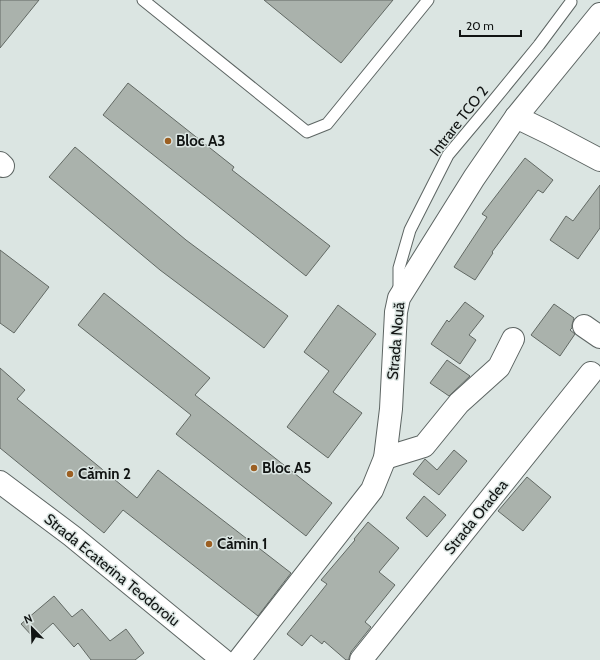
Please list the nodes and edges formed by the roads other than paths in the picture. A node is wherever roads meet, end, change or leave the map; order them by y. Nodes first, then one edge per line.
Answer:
1 (143, 0) edge
2 (428, 0) edge
3 (571, 2) dead end
4 (600, 14) edge
5 (516, 117) junction
6 (600, 160) edge
7 (399, 298) junction
8 (513, 339) dead end
9 (590, 373) dead end
10 (385, 458) junction
11 (0, 482) edge
12 (223, 660) edge
13 (239, 660) edge
14 (361, 660) edge

1 - 2 lane
3 - 7 lane, Intrare TCO 2
4 - 5 street, Strada Nouă
5 - 6 street
5 - 7 street, Strada Nouă
7 - 10 street, Strada Nouă
8 - 10 street
9 - 14 street, Strada Oradea
10 - 13 street, Strada Nouă
11 - 12 street, Strada Ecaterina Teodoroiu

